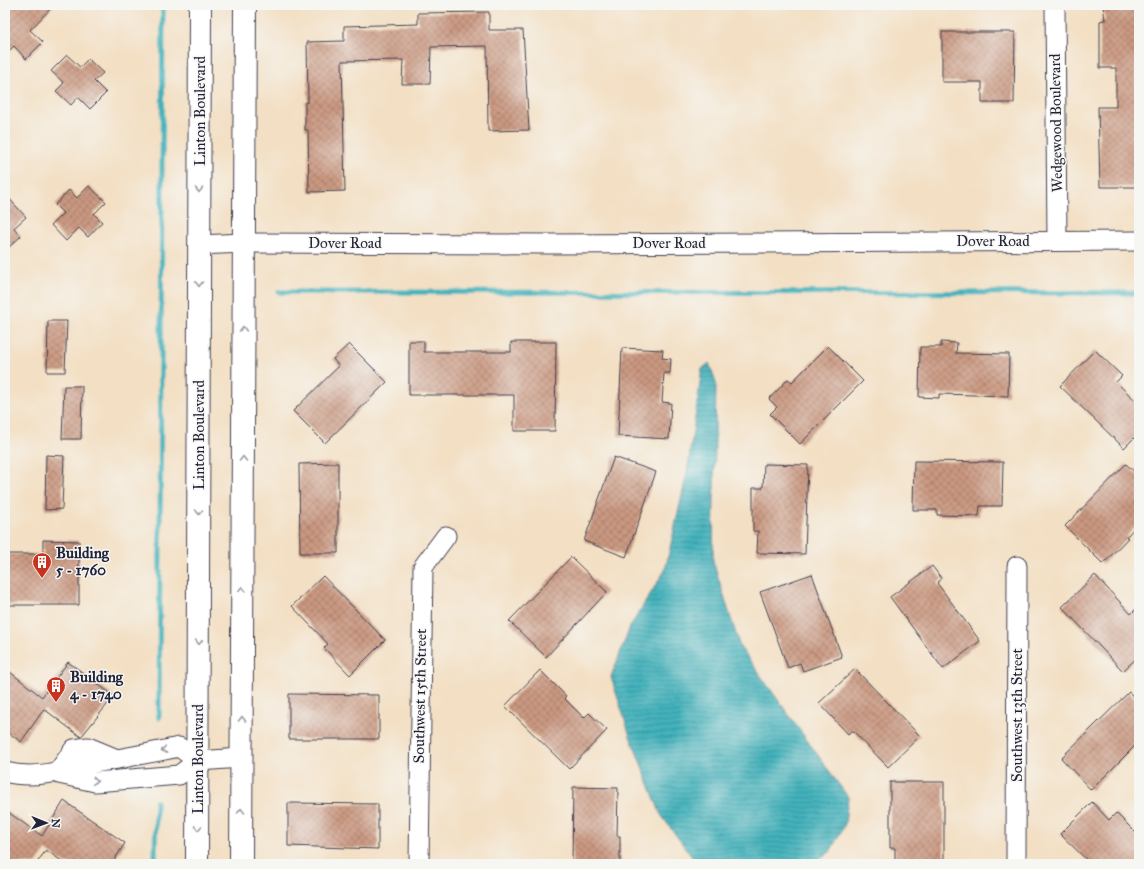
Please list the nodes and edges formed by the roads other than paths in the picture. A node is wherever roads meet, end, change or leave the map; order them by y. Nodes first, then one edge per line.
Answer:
1 (200, 5) edge
2 (245, 5) edge
3 (1055, 5) edge
4 (1057, 240) junction
5 (1139, 241) edge
6 (244, 243) junction
7 (199, 246) junction
8 (446, 536) dead end
9 (1017, 566) dead end
10 (241, 758) junction
11 (198, 761) junction
12 (5, 772) edge
13 (57, 773) junction
14 (197, 864) edge
15 (241, 864) edge
16 (418, 864) edge
17 (1016, 864) edge

1 -> 7 main road, Linton Boulevard
2 - 6 main road
3 - 4 street, Wedgewood Boulevard
4 - 5 street, Dover Road
4 - 6 street, Dover Road
6 - 7 street, Dover Road
10 -> 6 main road
7 -> 11 main road, Linton Boulevard
8 - 16 street, Southwest 15th Street
9 - 17 street, Southwest 13th Street
10 - 11 street
15 -> 10 main road
13 -> 11 street
11 -> 13 street
11 -> 14 main road, Linton Boulevard
12 - 13 street

